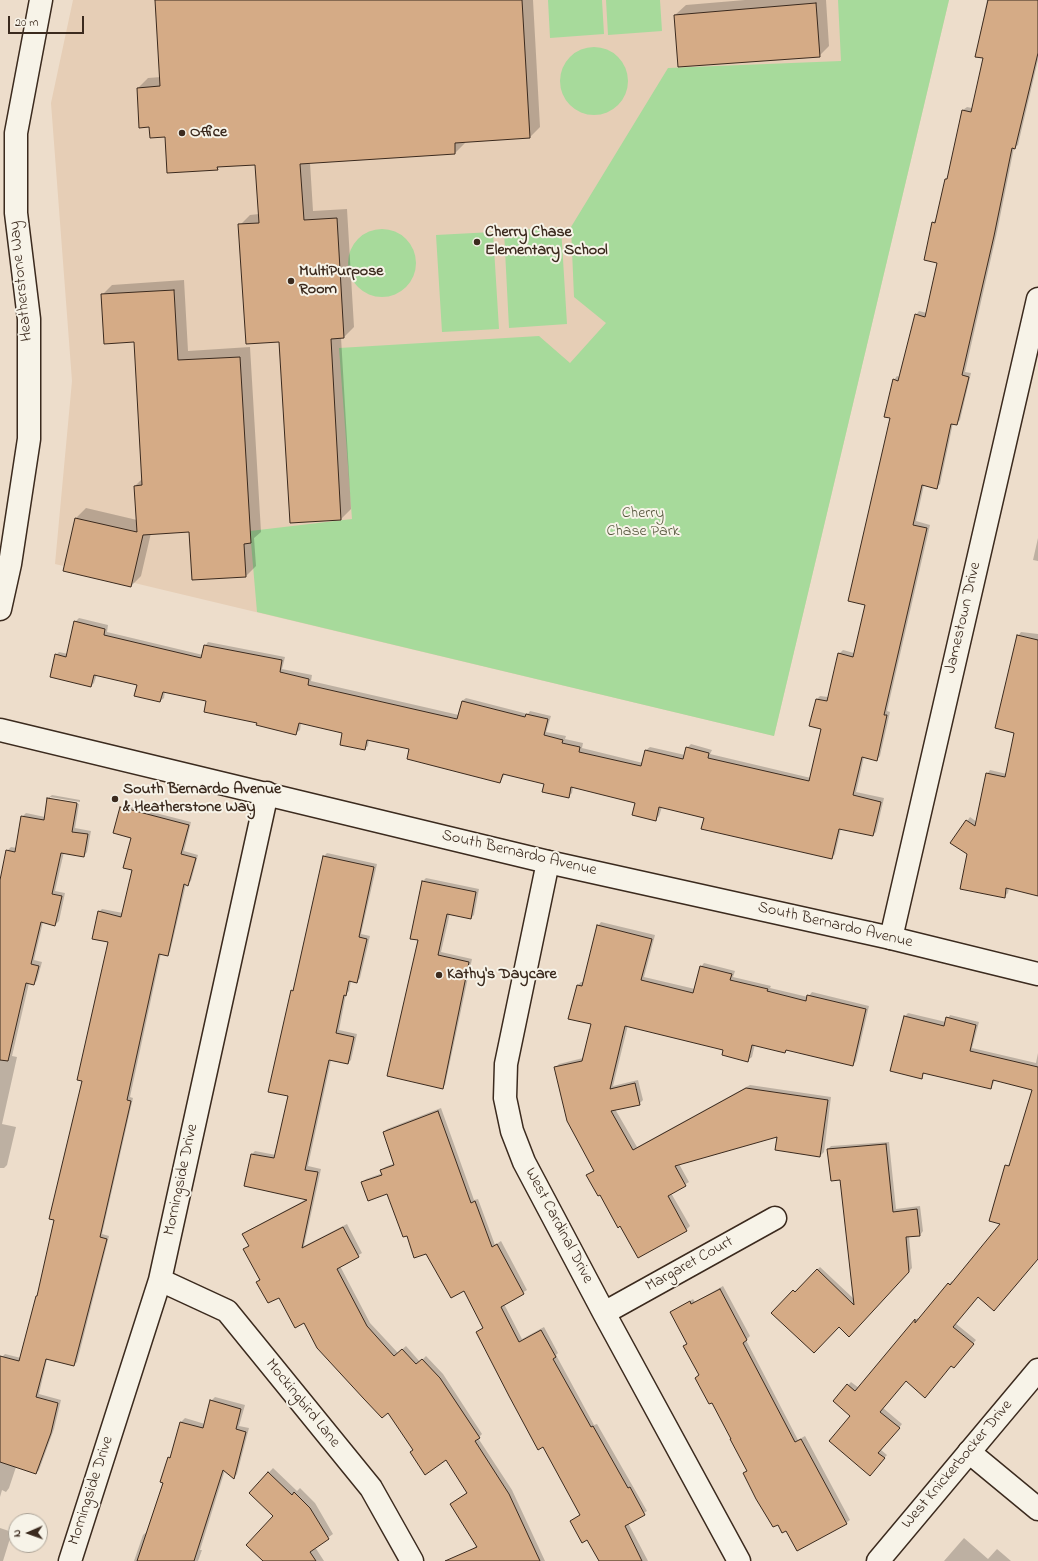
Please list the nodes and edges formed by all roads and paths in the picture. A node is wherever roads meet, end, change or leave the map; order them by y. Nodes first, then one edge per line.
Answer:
1 (41, 0) edge
2 (1038, 299) edge
3 (0, 609) edge
4 (0, 730) edge
5 (267, 793) junction
6 (548, 862) junction
7 (891, 938) junction
8 (1038, 974) edge
9 (775, 1218) dead end
10 (160, 1280) junction
11 (604, 1313) junction
12 (1038, 1370) edge
13 (969, 1452) junction
14 (1038, 1509) edge
15 (70, 1561) edge
16 (412, 1561) edge
17 (739, 1561) edge
18 (878, 1561) edge

1 - 3 street, Heatherstone Way
2 - 7 street, Jamestown Drive
4 - 5 street, South Bernardo Avenue
5 - 6 street, South Bernardo Avenue
5 - 10 street, Morningside Drive
6 - 7 street, South Bernardo Avenue
6 - 11 street, West Cardinal Drive
7 - 8 street, South Bernardo Avenue
9 - 11 street, Margaret Court
10 - 15 street, Morningside Drive
10 - 16 street, Mockingbird Lane
11 - 17 street, West Cardinal Drive
12 - 13 street, West Knickerbocker Drive
13 - 14 street
13 - 18 street, West Knickerbocker Drive

